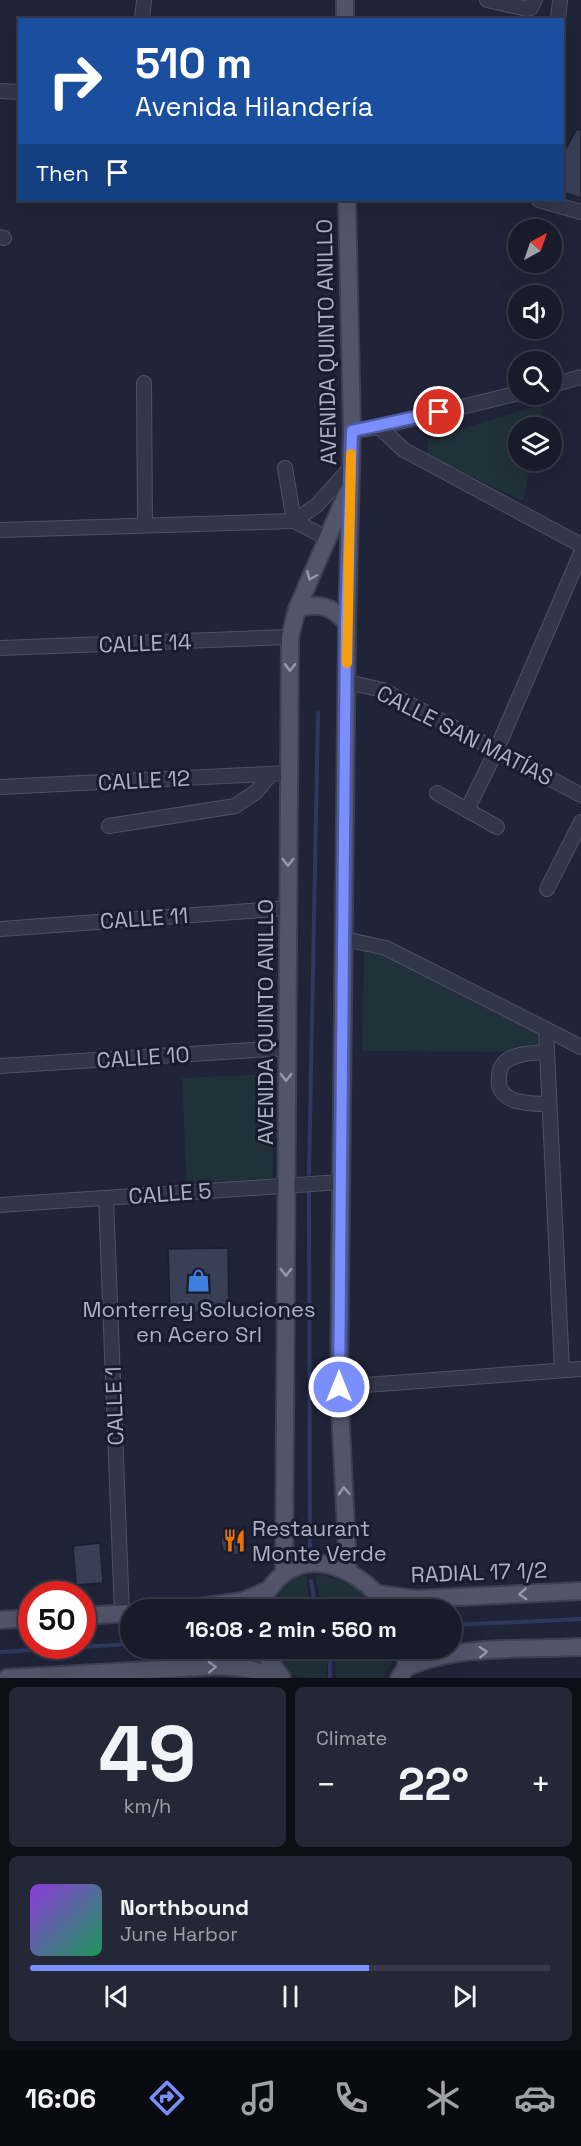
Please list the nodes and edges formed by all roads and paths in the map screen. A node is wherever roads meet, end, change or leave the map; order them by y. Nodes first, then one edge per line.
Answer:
1 (144, 0) edge
2 (345, 0) edge
3 (487, 0) edge
4 (535, 0) edge
5 (560, 0) edge
6 (142, 18) edge
7 (345, 18) edge
8 (558, 18) edge
9 (0, 91) edge
10 (18, 92) edge
11 (347, 201) edge
12 (544, 201) edge
13 (581, 212) edge
14 (581, 377) edge
15 (562, 382) edge
16 (144, 383) dead end
17 (508, 396) edge
18 (379, 427) junction
19 (352, 431) junction
20 (285, 468) dead end
21 (351, 475) junction
22 (294, 521) junction
23 (145, 525) junction
24 (0, 530) edge
25 (327, 538) junction
26 (581, 545) edge
27 (581, 553) edge
28 (297, 609) junction
29 (346, 624) junction
30 (290, 637) junction
31 (0, 648) edge
32 (347, 682) junction
33 (496, 751) junction
34 (288, 773) junction
35 (271, 774) junction
36 (0, 787) edge
37 (437, 793) dead end
38 (581, 795) edge
39 (467, 810) junction
40 (581, 822) edge
41 (109, 826) dead end
42 (497, 827) dead end
43 (547, 889) dead end
44 (289, 908) junction
45 (0, 929) edge
46 (344, 939) junction
47 (546, 1029) junction
48 (581, 1047) edge
49 (286, 1048) junction
50 (547, 1052) junction
51 (0, 1066) edge
52 (549, 1104) junction
53 (341, 1182) junction
54 (287, 1184) junction
55 (106, 1198) junction
56 (0, 1205) edge
57 (581, 1369) edge
58 (562, 1370) junction
59 (339, 1387) junction
60 (348, 1570) junction
61 (284, 1573) junction
62 (266, 1591) junction
63 (581, 1591) edge
64 (379, 1594) junction
65 (125, 1599) edge
66 (248, 1599) edge
67 (263, 1599) edge
68 (382, 1599) edge
69 (120, 1614) edge
70 (96, 1615) edge
71 (18, 1619) edge
72 (0, 1620) edge
73 (581, 1647) edge
74 (269, 1659) edge
75 (402, 1673) edge
76 (9, 1678) edge
77 (282, 1678) edge

1 - 6 street
2 - 7 main road
3 - 4 street
5 - 8 street
9 - 10 street
11 - 19 main road, AVENIDA QUINTO ANILLO
12 - 13 street
14 - 15 street
16 - 23 street
17 - 18 street
18 - 19 street
18 - 26 street
19 - 21 main road, AVENIDA QUINTO ANILLO
20 - 22 street
21 - 22 street
21 - 25 main road, AVENIDA QUINTO ANILLO
21 - 29 main road, AVENIDA QUINTO ANILLO
22 - 23 street
22 - 25 street
23 - 24 street
25 -> 28 main road, AVENIDA QUINTO ANILLO
27 - 33 street
28 - 29 main road
28 - 30 main road, AVENIDA QUINTO ANILLO
29 - 32 main road, AVENIDA QUINTO ANILLO
30 - 31 street, CALLE 14
30 -> 34 main road, AVENIDA QUINTO ANILLO
32 - 33 street, CALLE SAN MATÍAS
32 - 46 main road, AVENIDA QUINTO ANILLO
33 - 38 street, CALLE SAN MATÍAS
33 - 39 street
34 - 35 street, CALLE 12
34 -> 44 main road, AVENIDA QUINTO ANILLO
35 - 36 street, CALLE 12
35 - 41 street
37 - 39 street
39 - 42 street
40 - 43 street
44 - 45 street, CALLE 11
44 - 49 main road, AVENIDA QUINTO ANILLO
46 - 47 street
46 - 53 main road, AVENIDA QUINTO ANILLO
47 - 48 street
47 - 50 street
49 - 51 street, CALLE 10
49 -> 54 main road, AVENIDA QUINTO ANILLO
50 - 52 street
50 - 52 street
52 - 58 street
53 - 54 street, CALLE 5
53 - 59 main road, AVENIDA QUINTO ANILLO
54 - 55 street, CALLE 5
54 -> 61 main road, AVENIDA QUINTO ANILLO
55 - 56 street, CALLE 5
55 - 65 street, CALLE 1
57 - 58 street
58 - 59 street
60 -> 59 main road, AVENIDA QUINTO ANILLO
60 - 61 main road
60 - 64 main road
61 - 62 main road
62 - 66 main road
62 - 67 main road
63 -> 64 main road, RADIAL 17 1/2
64 - 68 main road
69 - 70 main road
71 - 72 main road
75 -> 73 main road
74 - 77 main road
76 -> 77 main road

